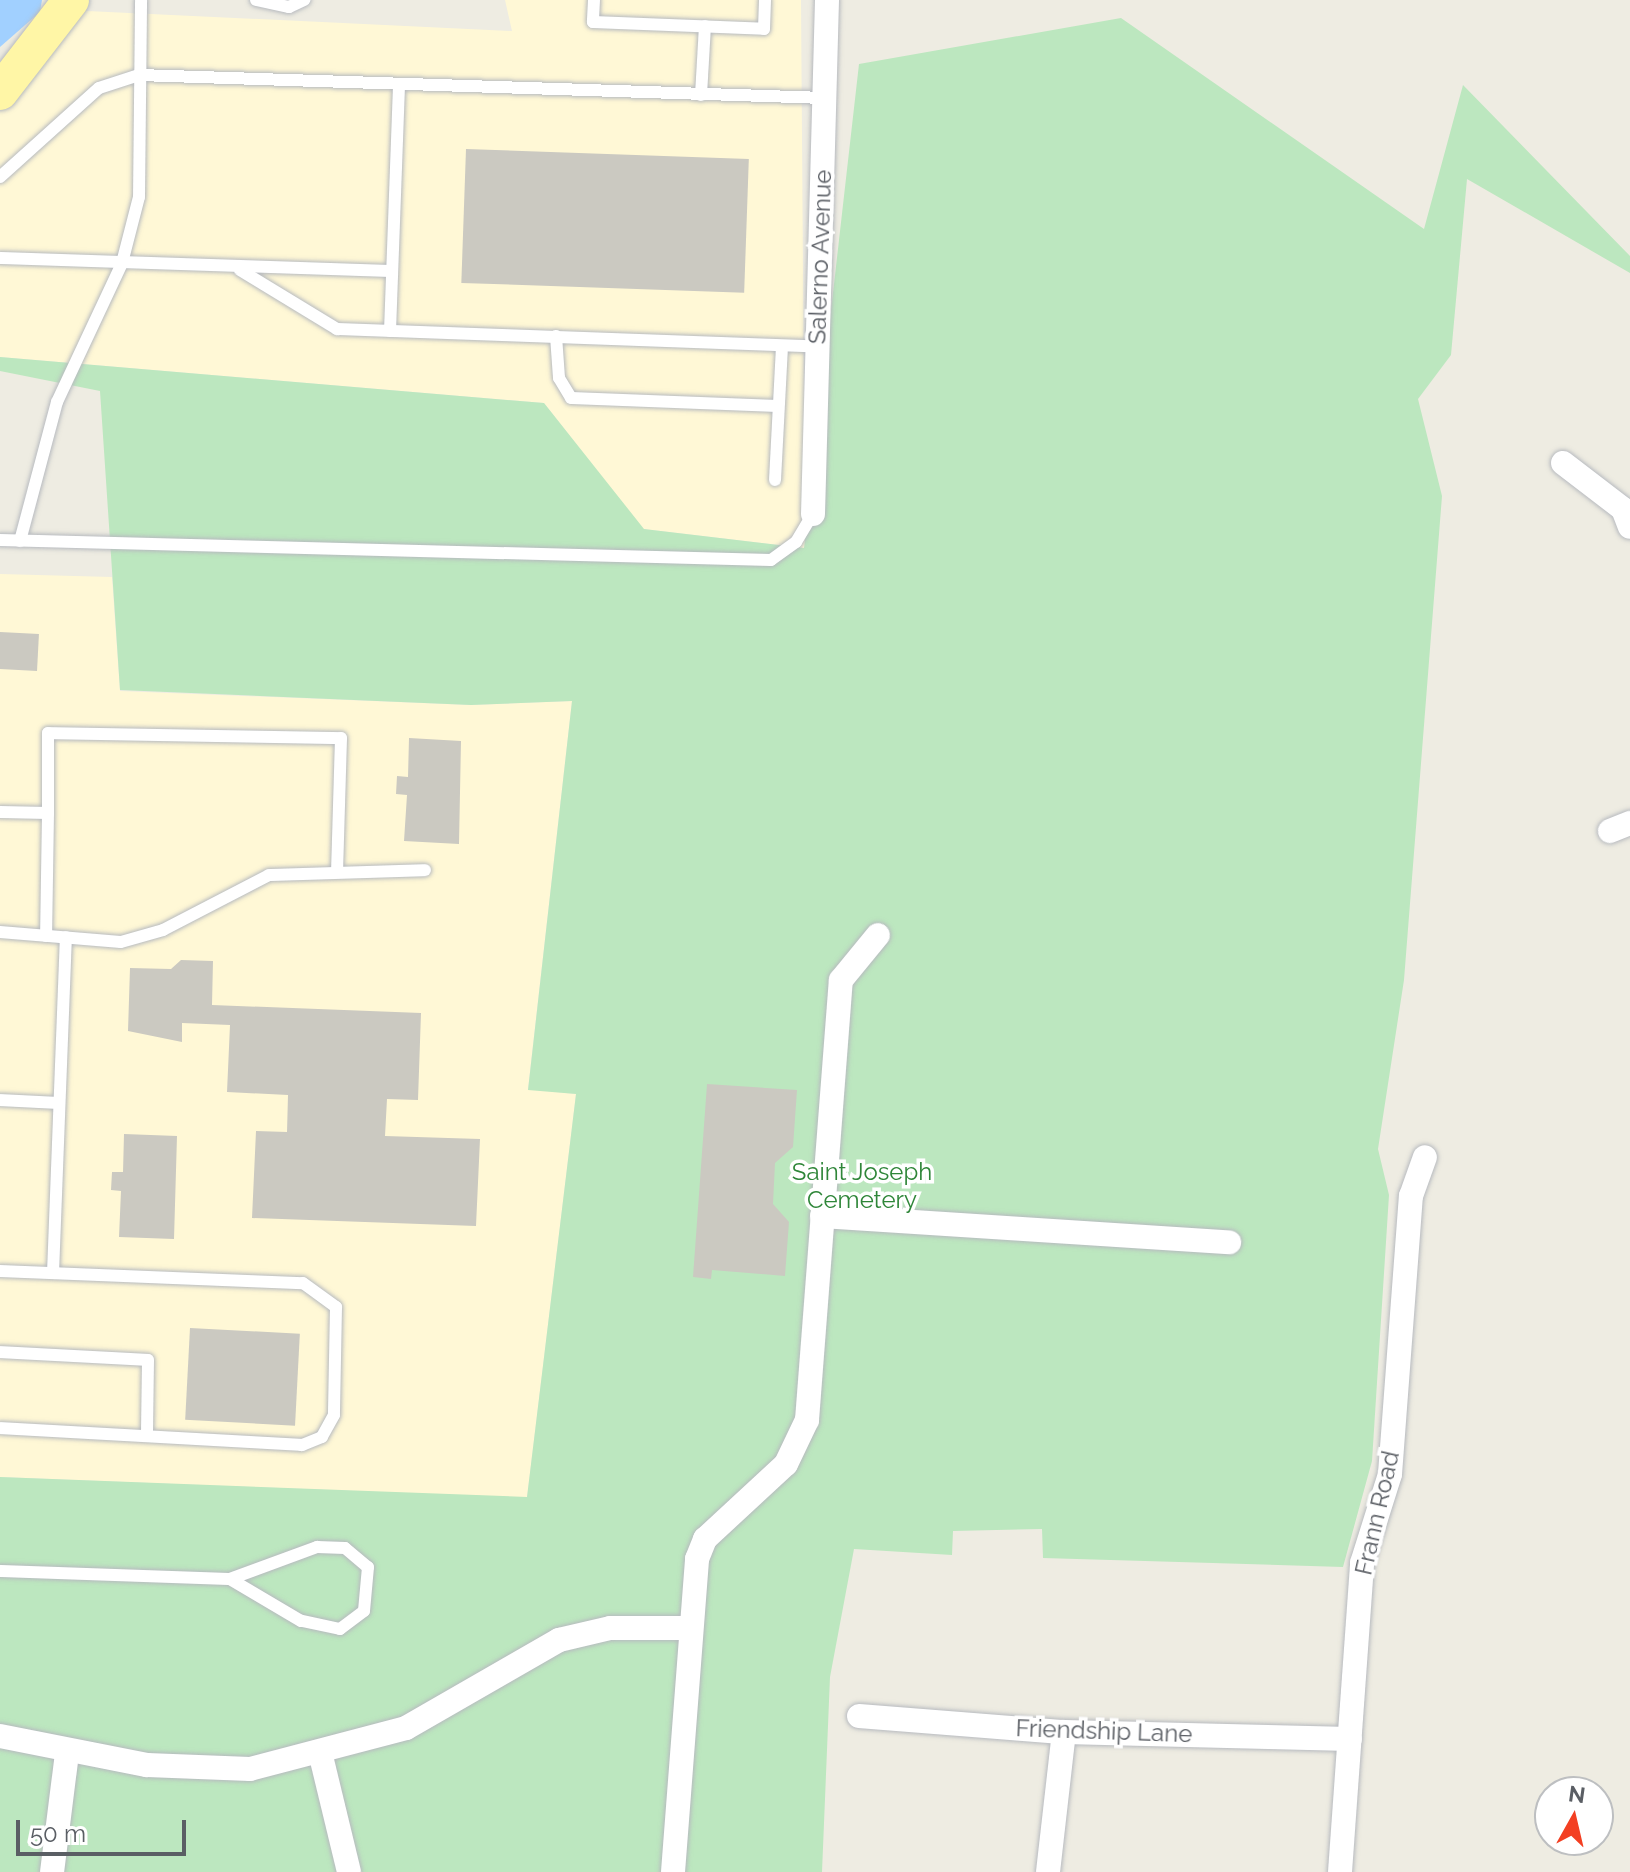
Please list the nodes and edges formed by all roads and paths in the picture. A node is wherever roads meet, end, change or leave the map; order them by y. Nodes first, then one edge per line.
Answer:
1 (71, 0) edge
2 (141, 0) edge
3 (256, 0) edge
4 (304, 0) edge
5 (594, 0) edge
6 (765, 0) edge
7 (827, 0) edge
8 (705, 26) junction
9 (139, 75) junction
10 (399, 85) junction
11 (0, 92) edge
12 (701, 95) junction
13 (825, 98) junction
14 (0, 177) edge
15 (0, 258) edge
16 (122, 263) junction
17 (240, 270) junction
18 (392, 271) junction
19 (390, 331) junction
20 (556, 336) junction
21 (782, 346) junction
22 (818, 347) junction
23 (778, 406) junction
24 (1563, 463) dead end
25 (775, 480) dead end
26 (813, 514) joint
27 (1630, 527) edge
28 (0, 540) edge
29 (20, 541) junction
30 (0, 812) edge
31 (48, 813) junction
32 (337, 869) junction
33 (425, 870) dead end
34 (0, 932) edge
35 (878, 935) dead end
36 (46, 936) junction
37 (66, 937) junction
38 (0, 1100) edge
39 (58, 1103) junction
40 (1425, 1157) dead end
41 (822, 1216) junction
42 (1229, 1242) dead end
43 (0, 1271) edge
44 (53, 1273) junction
45 (0, 1352) edge
46 (0, 1428) edge
47 (147, 1434) junction
48 (0, 1571) edge
49 (230, 1579) junction
50 (689, 1628) junction
51 (859, 1716) dead end
52 (1064, 1732) junction
53 (0, 1736) edge
54 (1350, 1739) junction
55 (320, 1752) junction
56 (67, 1754) junction
57 (52, 1872) edge
58 (349, 1872) edge
59 (673, 1872) edge
60 (1048, 1872) edge
61 (1340, 1872) edge

1 - 11 main road
2 - 9 lane
3 - 4 lane
5 - 8 lane
6 - 8 lane
7 - 13 street, Salerno Avenue
8 - 12 lane
9 - 10 lane
9 - 14 lane
9 - 16 lane
10 - 12 lane
10 - 18 lane
12 - 13 lane
13 - 22 street, Salerno Avenue
15 - 16 lane
16 - 17 lane
16 - 29 lane
17 - 18 lane
17 - 19 lane
18 - 19 lane
19 - 20 lane
20 - 21 lane
20 - 23 lane
21 - 22 lane
21 - 23 lane
22 - 26 street, Salerno Avenue
23 - 25 lane
24 - 27 street
26 - 29 lane
28 - 29 lane
30 - 31 lane
31 - 32 lane
31 - 36 lane
32 - 33 lane
32 - 37 lane
34 - 36 lane
35 - 41 street
36 - 37 lane
37 - 39 lane
38 - 39 lane
39 - 44 lane
40 - 54 street, Frann Road
41 - 42 street
41 - 50 street
43 - 44 lane
44 - 47 lane
45 - 47 lane
46 - 47 lane
48 - 49 lane
49 - 49 lane
50 - 55 street
50 - 59 street
51 - 52 street, Friendship Lane
52 - 54 street, Friendship Lane
52 - 60 street
53 - 56 street
54 - 61 street, Frann Road
55 - 56 street
55 - 58 street
56 - 57 street

